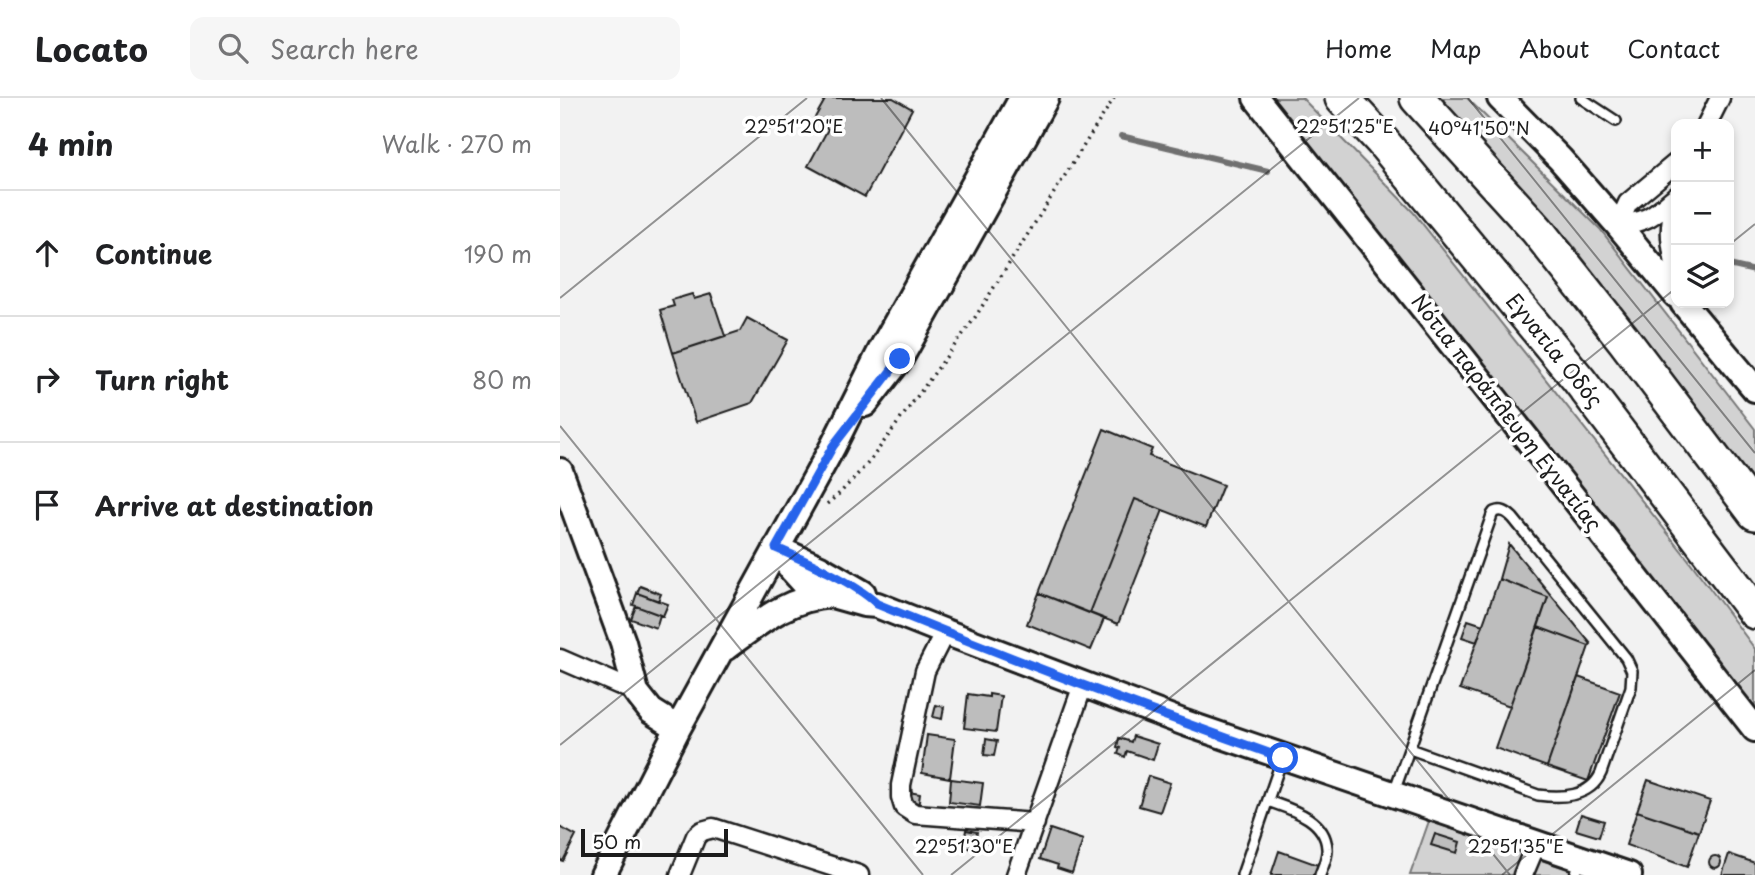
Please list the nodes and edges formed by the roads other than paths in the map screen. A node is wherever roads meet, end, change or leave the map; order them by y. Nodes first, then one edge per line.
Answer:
1 (1022, 98) edge
2 (1046, 98) edge
3 (1256, 98) edge
4 (1342, 98) edge
5 (1418, 98) edge
6 (1500, 98) edge
7 (1581, 98) edge
8 (1720, 98) edge
9 (1710, 119) edge
10 (1616, 121) dead end
11 (1671, 167) edge
12 (1671, 201) edge
13 (1671, 219) edge
14 (1618, 225) junction
15 (1671, 245) edge
16 (1671, 289) edge
17 (1691, 309) edge
18 (1755, 389) edge
19 (833, 446) junction
20 (560, 471) edge
21 (1755, 513) edge
22 (776, 548) junction
23 (832, 594) junction
24 (877, 604) junction
25 (1755, 612) edge
26 (945, 632) junction
27 (721, 650) junction
28 (560, 659) edge
29 (1083, 685) junction
30 (636, 692) junction
31 (678, 728) junction
32 (1755, 729) edge
33 (1410, 749) junction
34 (1283, 758) junction
35 (1393, 794) junction
36 (1268, 801) junction
37 (1035, 823) junction
38 (1537, 842) junction
39 (1579, 867) edge
40 (813, 868) edge
41 (603, 875) edge
42 (680, 875) edge
43 (859, 875) edge
44 (1016, 875) edge
45 (1242, 875) edge
46 (1320, 875) edge
47 (1523, 875) edge
48 (1629, 875) edge

1 - 19 street
2 - 19 street
3 - 32 street, Νότια παράπλευρη Εγνατίας
4 - 25 highway, Εγνατία Οδός
5 - 21 highway
6 - 14 street
7 - 10 lane
8 - 9 street
11 - 14 street
12 - 14 street
13 - 15 street
14 - 16 street
17 - 18 street
19 - 22 street
20 - 30 street
22 - 23 street
22 - 24 street
22 - 27 street
23 - 24 street
23 - 27 street
24 - 26 street
26 - 29 street
26 - 37 street
27 - 31 street
28 - 30 street
29 - 34 street
29 - 37 street
30 - 31 street
31 - 41 street
33 - 33 lane
33 - 35 lane
34 - 35 street
34 - 36 lane
35 - 38 street
36 - 45 lane
36 - 46 lane
37 - 44 street
38 - 39 street
38 - 47 street
39 - 48 street
40 - 42 street
40 - 43 street

